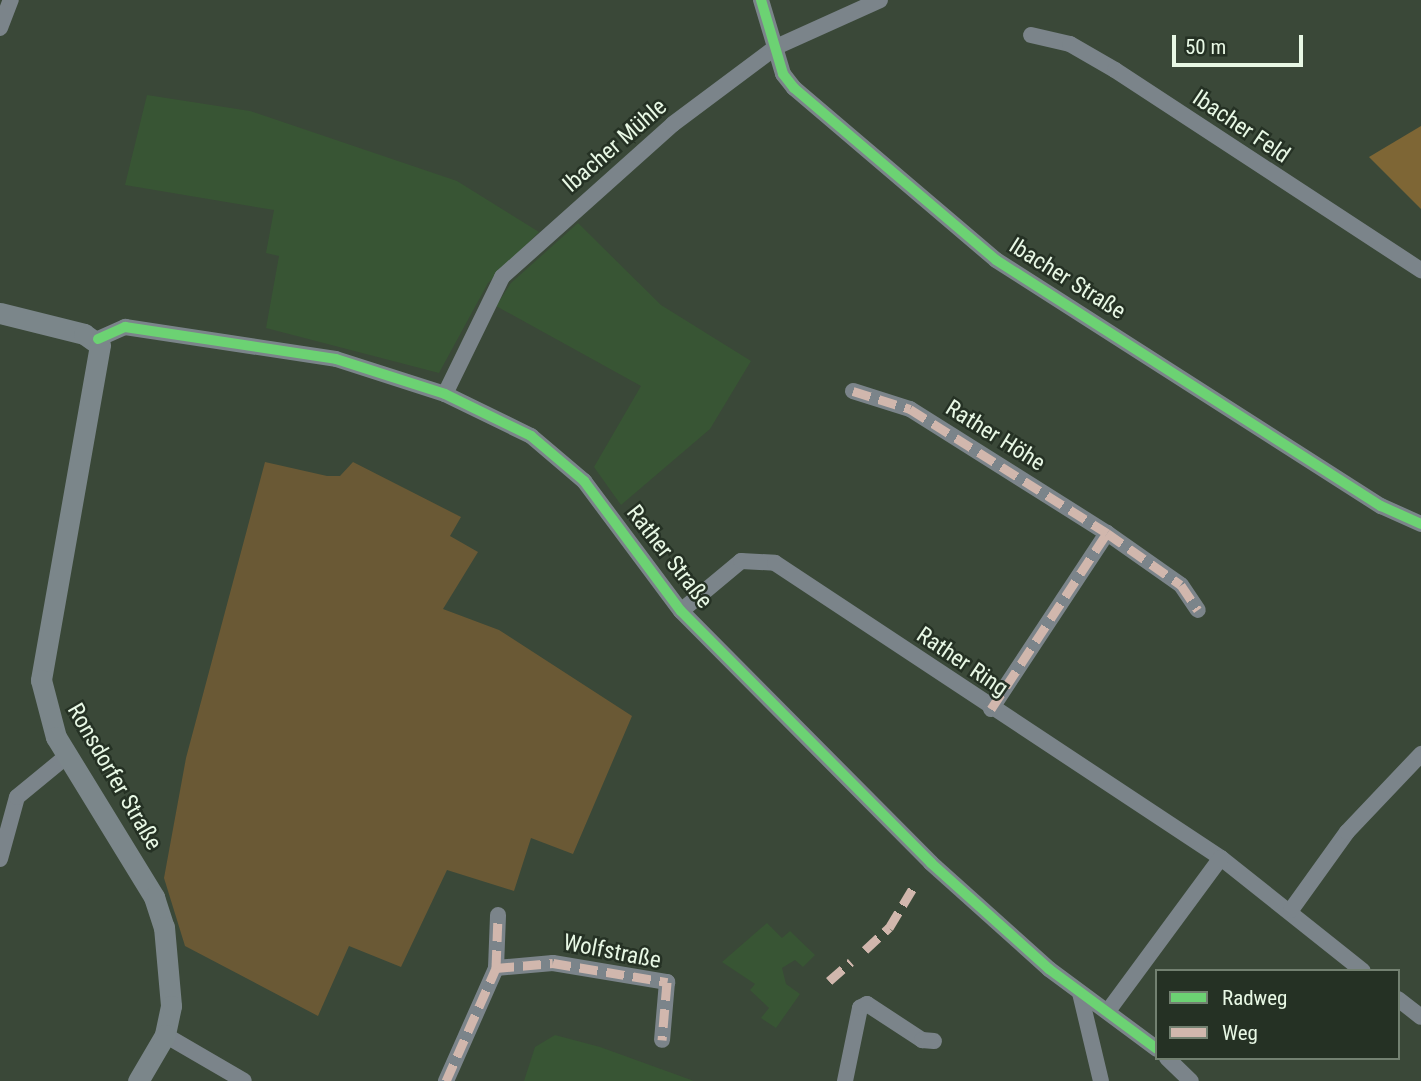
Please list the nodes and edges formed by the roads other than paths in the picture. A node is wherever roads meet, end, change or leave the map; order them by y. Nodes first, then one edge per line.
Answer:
1 (11, 0) edge
2 (761, 0) edge
3 (880, 0) edge
4 (0, 28) edge
5 (1031, 35) dead end
6 (776, 47) junction
7 (1421, 270) edge
8 (0, 313) edge
9 (97, 339) junction
10 (853, 391) dead end
11 (445, 394) junction
12 (1421, 524) edge
13 (1107, 533) junction
14 (1198, 610) dead end
15 (681, 611) junction
16 (991, 709) junction
17 (1421, 754) edge
18 (67, 756) junction
19 (1221, 858) junction
20 (0, 859) edge
21 (1291, 910) junction
22 (498, 915) dead end
23 (496, 968) junction
24 (1361, 969) edge
25 (1080, 993) junction
26 (1400, 1001) edge
27 (1108, 1011) junction
28 (1421, 1017) edge
29 (165, 1035) junction
30 (662, 1040) dead end
31 (934, 1041) dead end
32 (1155, 1047) edge
33 (1169, 1060) edge
34 (138, 1081) edge
35 (244, 1081) edge
36 (446, 1081) edge
37 (845, 1081) edge
38 (1101, 1081) edge
39 (1191, 1081) edge

1 - 4 street
2 - 6 street, Ibacher Straße
3 - 6 street, Ibacher Mühle
5 - 7 street, Ibacher Feld
6 - 11 street, Ibacher Mühle
6 - 12 street, Ibacher Straße
8 - 9 main road
9 - 11 street, Rather Straße
9 - 18 main road, Ronsdorfer Straße
10 - 13 street, Rather Höhe
11 - 15 street, Rather Straße
13 - 14 street, Rather Höhe
13 - 16 street
15 - 16 street, Rather Ring
15 - 25 street, Rather Straße
16 - 19 street, Rather Ring
17 - 21 street
18 - 20 street
18 - 29 main road, Ronsdorfer Straße
19 - 21 street, Rather Ring
19 - 27 street
21 - 24 street, Rather Ring
22 - 23 street
23 - 30 street, Wolfstraße
23 - 36 street
25 - 27 street, Rather Straße
25 - 38 street
26 - 28 street
27 - 32 street, Rather Straße
29 - 34 main road, Ronsdorfer Straße
29 - 35 street
31 - 37 street
33 - 39 street

